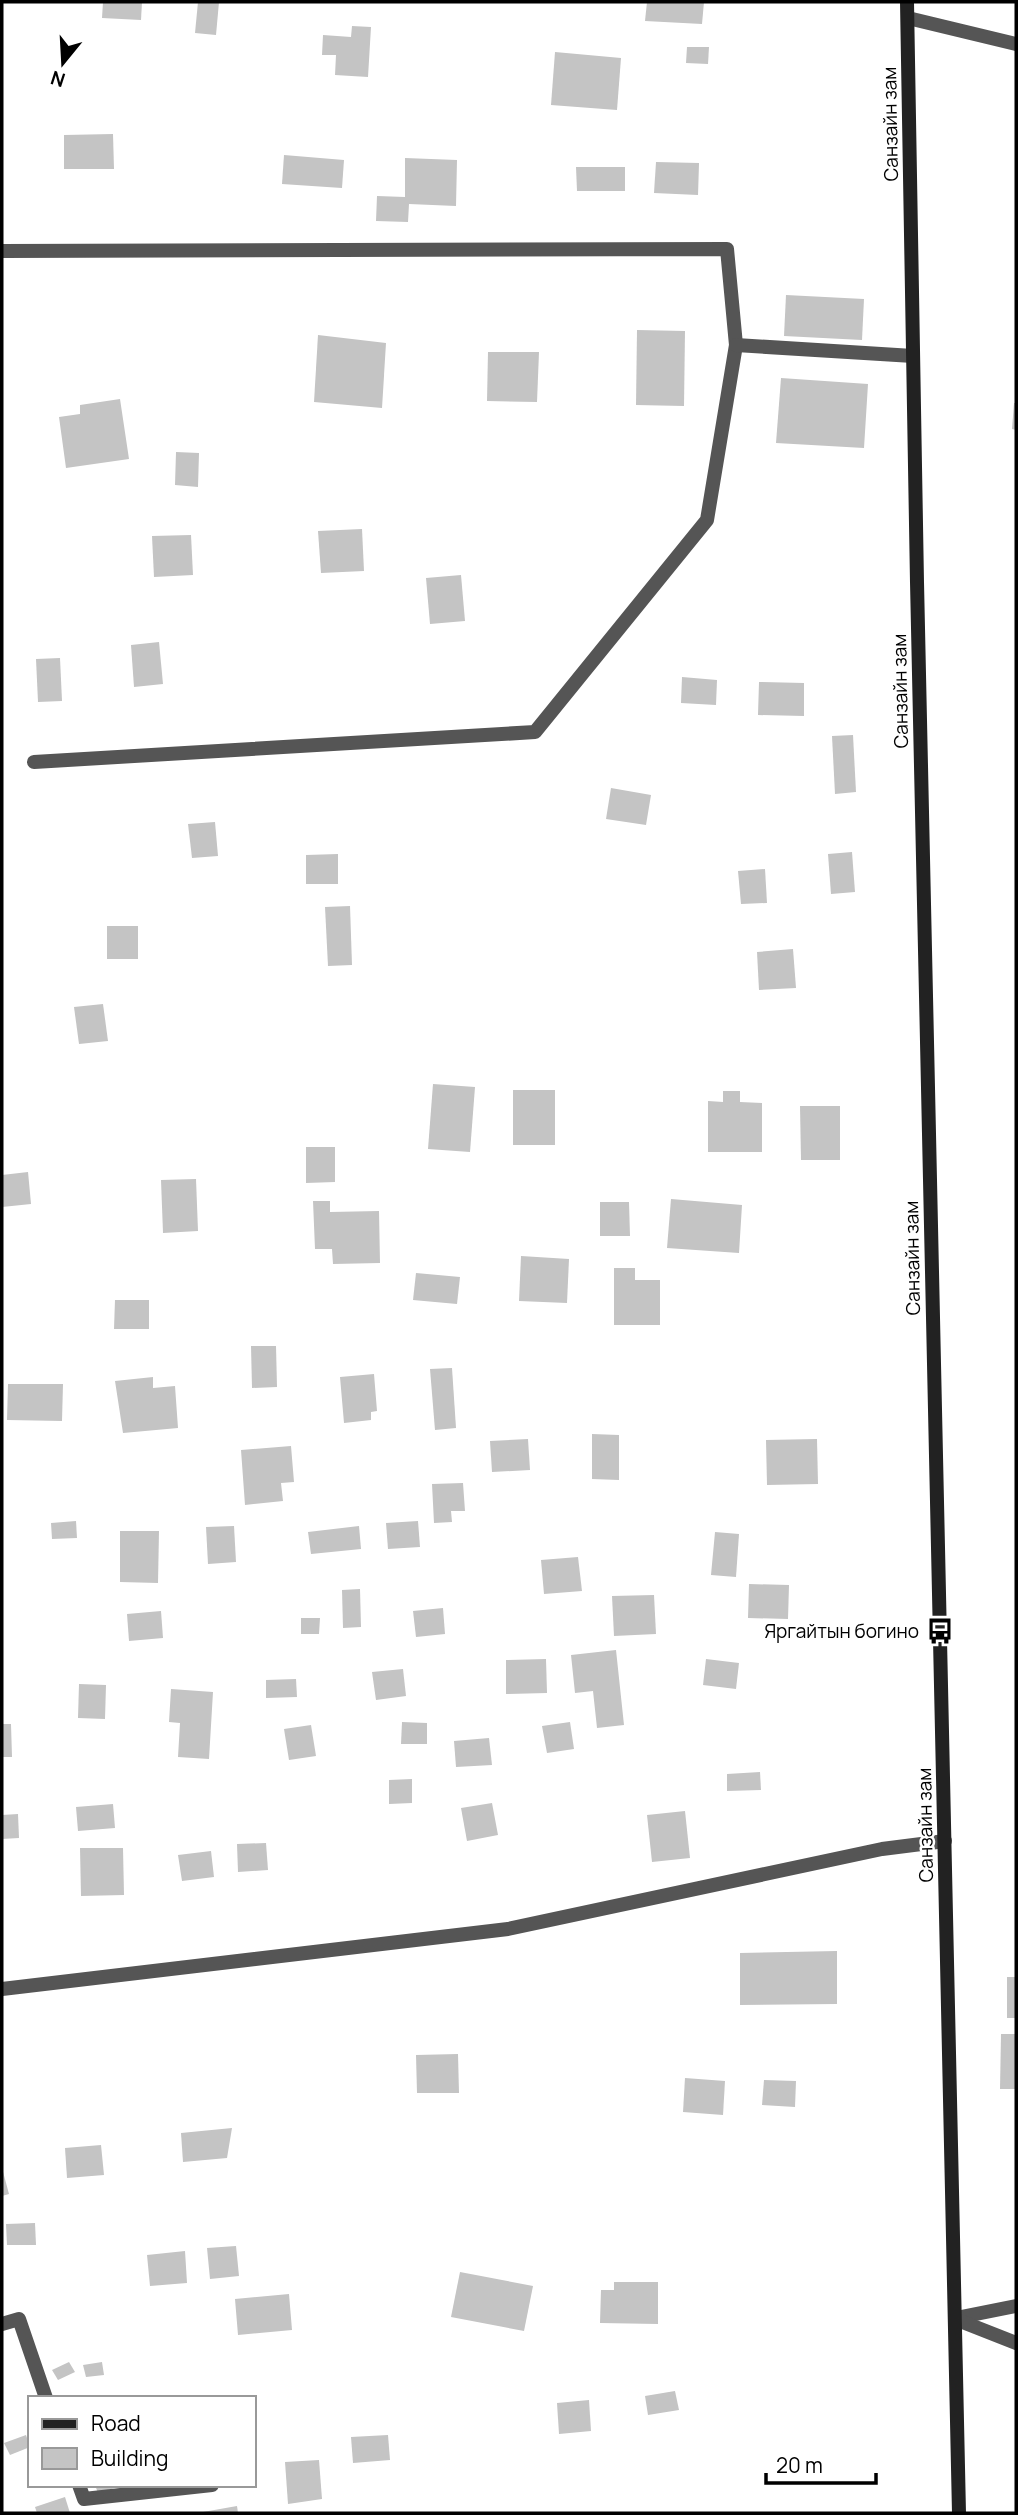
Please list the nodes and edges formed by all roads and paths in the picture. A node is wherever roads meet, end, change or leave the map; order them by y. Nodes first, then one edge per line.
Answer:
1 (907, 2) edge
2 (908, 18) junction
3 (1016, 44) edge
4 (2, 251) edge
5 (736, 345) junction
6 (913, 356) junction
7 (34, 762) dead end
8 (945, 1841) junction
9 (2, 1989) edge
10 (1016, 2306) edge
11 (955, 2319) junction
12 (2, 2324) edge
13 (1016, 2343) edge
14 (45, 2396) edge
15 (80, 2487) edge
16 (194, 2487) edge
17 (959, 2513) edge

1 - 2 main road, Санзайн зам
2 - 3 street
2 - 6 main road, Санзайн зам
4 - 5 street
5 - 6 street
5 - 7 street
6 - 8 main road, Санзайн зам
8 - 9 street
8 - 11 main road, Санзайн зам
10 - 11 street
11 - 13 street
11 - 17 main road, Санзайн зам
12 - 14 street
15 - 16 street

